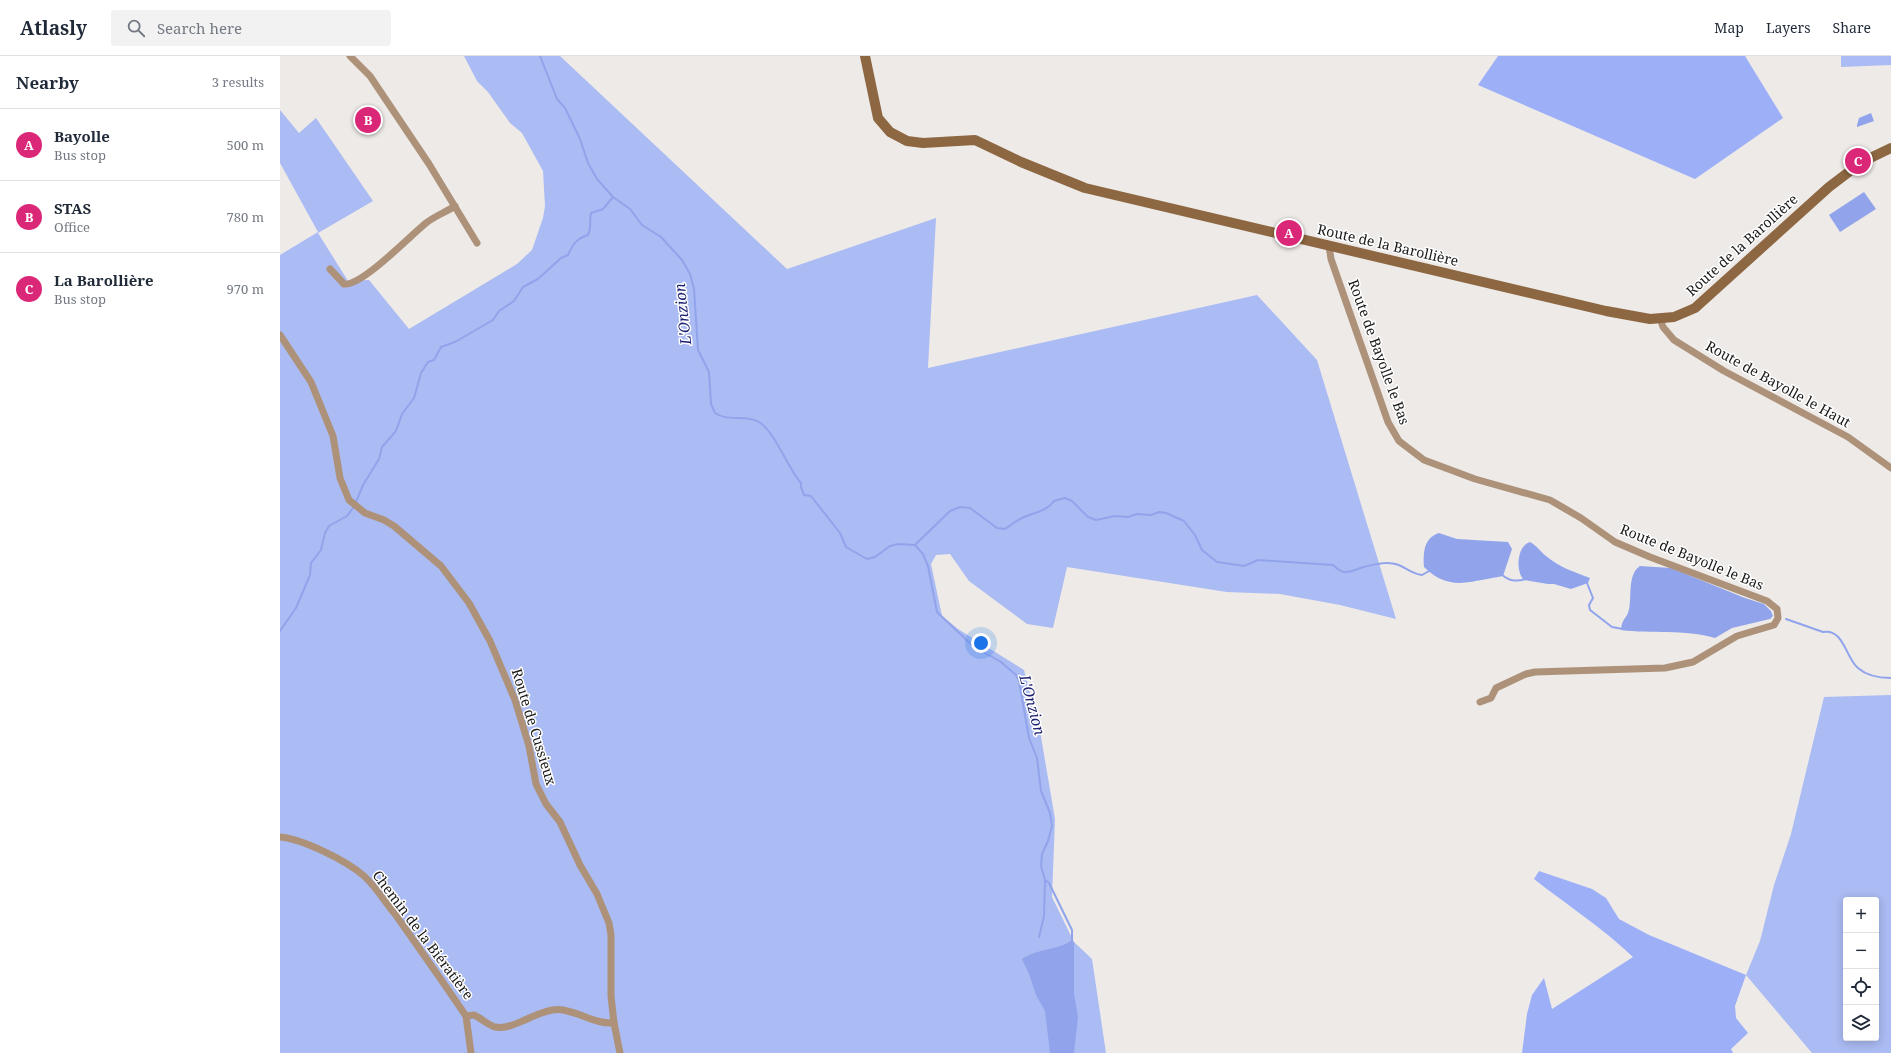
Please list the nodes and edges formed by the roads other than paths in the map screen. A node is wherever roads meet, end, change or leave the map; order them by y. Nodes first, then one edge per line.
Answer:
1 (350, 56) edge
2 (865, 56) edge
3 (1891, 148) edge
4 (455, 206) junction
5 (476, 243) dead end
6 (1329, 246) junction
7 (330, 269) dead end
8 (1660, 318) junction
9 (280, 335) edge
10 (1891, 468) edge
11 (1480, 702) dead end
12 (280, 837) edge
13 (466, 1016) junction
14 (614, 1023) junction
15 (471, 1053) edge
16 (620, 1053) edge

1 - 4 street
2 - 6 main road, Route de la Barollière
3 - 8 main road, Route de la Barollière
4 - 5 street
4 - 7 street
6 - 8 main road, Route de la Barollière
6 - 11 street, Route de Bayolle le Bas
8 - 10 street, Route de Bayolle le Haut
9 - 14 street, Route de Cussieux
12 - 13 street, Chemin de la Biératière
13 - 14 street, Chemin de la Biératière
13 - 15 street
14 - 16 street, Route de Cussieux

